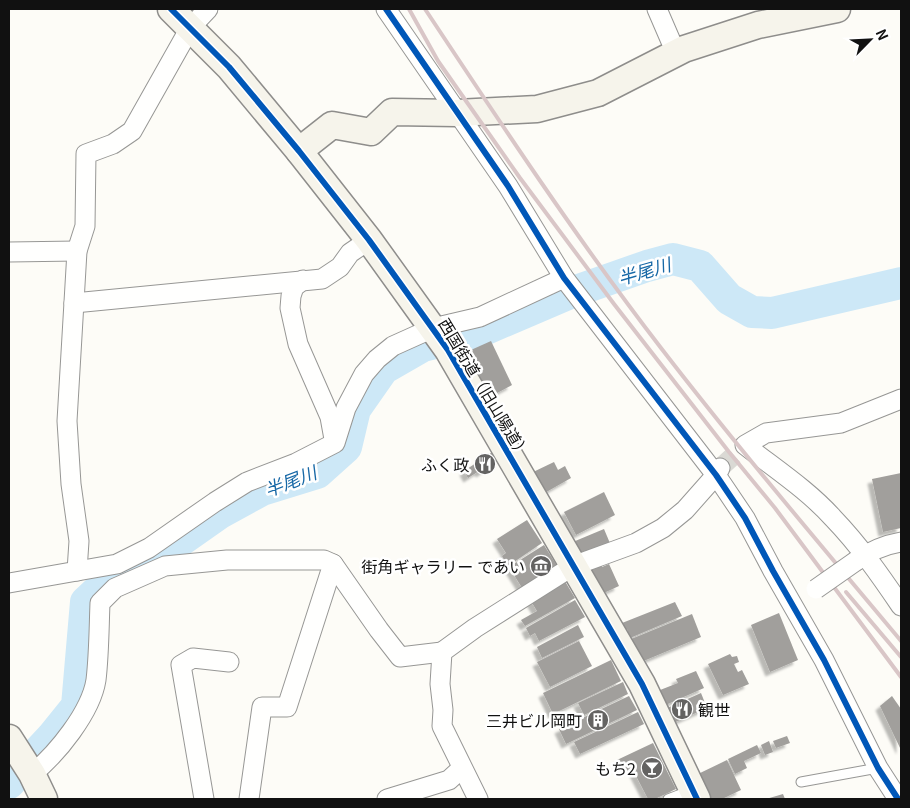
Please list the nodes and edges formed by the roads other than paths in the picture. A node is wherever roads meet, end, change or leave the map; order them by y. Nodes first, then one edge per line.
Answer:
1 (171, 9) edge
2 (208, 9) edge
3 (386, 9) edge
4 (657, 9) edge
5 (837, 9) edge
6 (190, 28) junction
7 (676, 53) junction
8 (457, 113) junction
9 (299, 151) junction
10 (369, 240) junction
11 (77, 251) junction
12 (9, 252) edge
13 (564, 278) junction
14 (303, 280) junction
15 (74, 303) junction
16 (433, 328) junction
17 (901, 399) edge
18 (335, 443) junction
19 (718, 471) junction
20 (901, 542) edge
21 (153, 546) junction
22 (860, 558) junction
23 (334, 564) junction
24 (165, 566) junction
25 (573, 566) junction
26 (77, 570) junction
27 (9, 583) edge
28 (792, 603) junction
29 (901, 606) edge
30 (442, 652) junction
31 (229, 662) dead end
32 (12, 742) edge
33 (462, 768) junction
34 (878, 768) junction
35 (801, 782) dead end
36 (38, 790) edge
37 (695, 794) edge
38 (204, 799) edge
39 (249, 799) edge
40 (387, 799) edge
41 (478, 799) edge
42 (668, 799) edge
43 (898, 799) edge

1 - 6 street, 西国街道（旧山陽道）
2 - 6 street
3 - 8 street
4 - 7 street
5 - 7 street
6 - 9 street, 西国街道（旧山陽道）
6 - 11 street
7 - 8 street
8 - 9 street
8 - 13 street
9 - 10 street, 西国街道（旧山陽道）
10 - 14 street
10 - 16 street, 西国街道（旧山陽道）
11 - 12 street
11 - 15 street
13 - 16 street
13 - 19 street
14 - 15 street
14 - 18 street
15 - 26 street
16 - 18 street
16 - 25 street, 西国街道（旧山陽道）
17 - 22 street
18 - 21 street
19 - 25 street
19 - 28 street
20 - 22 street
21 - 24 street
21 - 26 street
22 - 28 street, bridge
22 - 29 street
23 - 24 street
23 - 30 street
23 - 39 street
24 - 36 street
25 - 30 street
25 - 37 street, 西国街道（旧山陽道）
26 - 27 street
28 - 34 street
30 - 33 street
31 - 38 street
32 - 36 street
33 - 40 street
33 - 41 street
34 - 35 lane
34 - 43 street
37 - 42 lane

